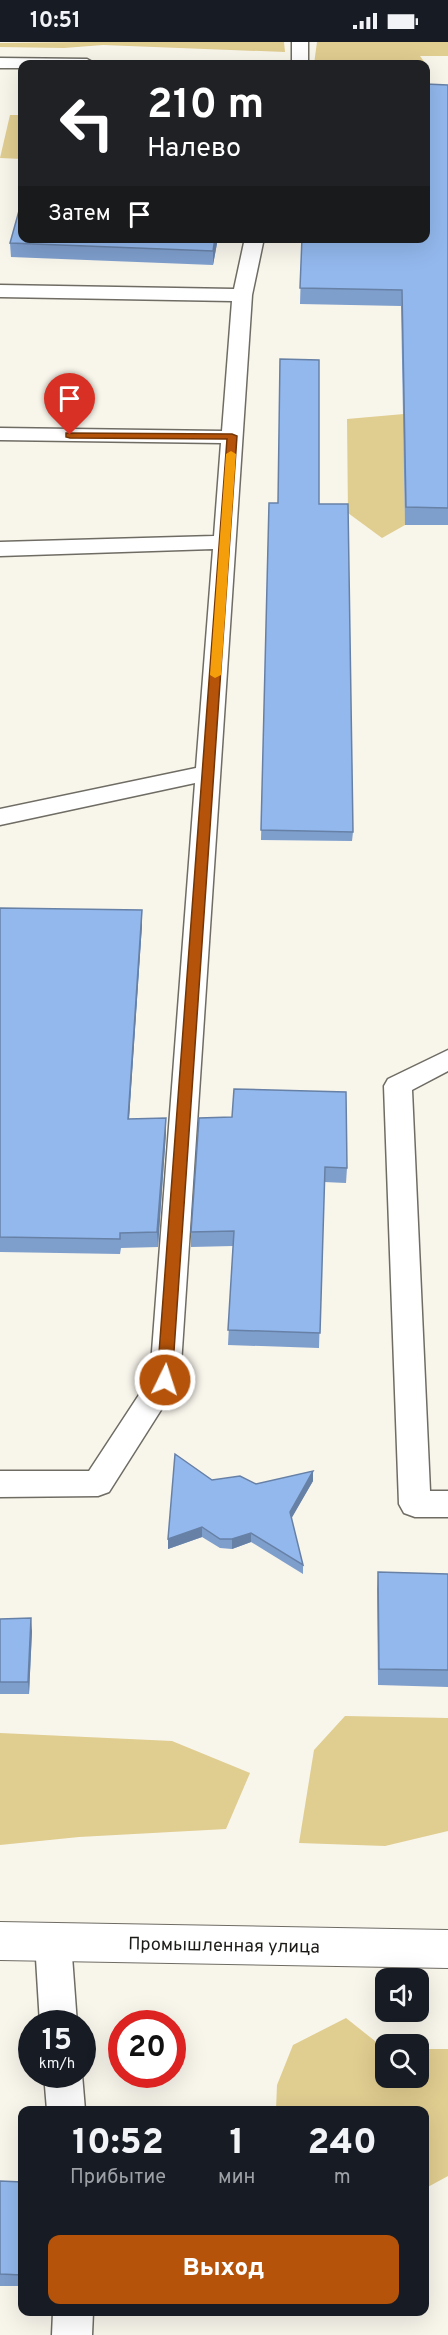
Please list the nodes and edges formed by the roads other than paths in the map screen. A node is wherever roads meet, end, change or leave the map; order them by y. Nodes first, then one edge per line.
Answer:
1 (300, 42) edge
2 (300, 60) edge
3 (0, 63) edge
4 (18, 63) edge
5 (254, 243) edge
6 (0, 291) edge
7 (242, 296) junction
8 (0, 434) edge
9 (232, 436) junction
10 (225, 542) junction
11 (0, 549) edge
12 (208, 773) junction
13 (0, 817) edge
14 (448, 1059) edge
15 (0, 1484) edge
16 (448, 1504) edge
17 (0, 1941) edge
18 (53, 1942) junction
19 (448, 1949) edge
20 (58, 2010) edge
21 (64, 2088) edge
22 (66, 2106) edge
23 (73, 2316) edge
24 (72, 2335) edge

1 - 2 lane
3 - 4 lane
5 - 7 lane
6 - 7 lane
7 - 9 lane
8 - 9 lane
9 - 10 lane
10 - 11 lane
10 - 12 lane
12 - 13 lane
12 - 15 lane
14 - 16 lane
17 - 18 street, Промышленная улица
18 - 19 street, Промышленная улица
18 - 20 lane
21 - 22 lane
23 - 24 lane

